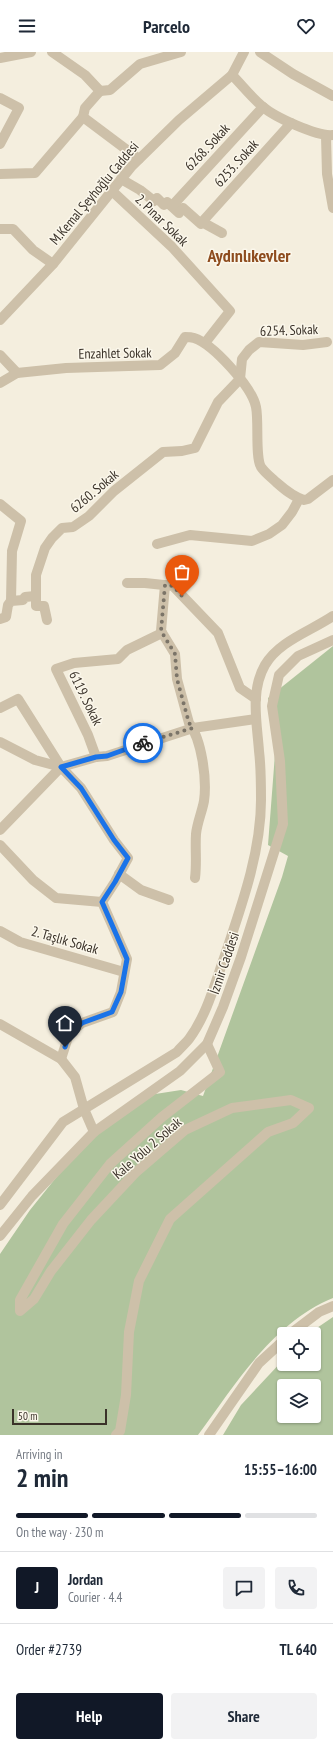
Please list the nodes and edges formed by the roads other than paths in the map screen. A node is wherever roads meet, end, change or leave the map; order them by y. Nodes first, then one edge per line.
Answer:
1 (31, 52) edge
2 (52, 52) edge
3 (181, 52) edge
4 (244, 52) edge
5 (260, 52) edge
6 (0, 58) edge
7 (232, 75) junction
8 (100, 91) junction
9 (333, 96) edge
10 (0, 98) edge
11 (263, 107) junction
12 (83, 118) junction
13 (291, 122) junction
14 (330, 135) edge
15 (0, 144) edge
16 (139, 159) junction
17 (0, 174) edge
18 (121, 179) junction
19 (111, 190) junction
20 (172, 206) junction
21 (333, 208) edge
22 (202, 222) junction
23 (0, 229) edge
24 (222, 233) dead end
25 (53, 264) junction
26 (0, 320) edge
27 (327, 342) dead end
28 (205, 343) junction
29 (0, 355) edge
30 (17, 373) junction
31 (240, 379) junction
32 (0, 382) edge
33 (333, 480) edge
34 (299, 499) junction
35 (0, 504) edge
36 (156, 544) dead end
37 (127, 583) dead end
38 (165, 585) junction
39 (35, 596) junction
40 (11, 601) junction
41 (333, 616) edge
42 (0, 619) edge
43 (47, 620) dead end
44 (162, 633) junction
45 (333, 640) edge
46 (256, 699) junction
47 (0, 708) edge
48 (256, 719) junction
49 (193, 728) junction
50 (0, 742) edge
51 (96, 757) junction
52 (61, 767) junction
53 (0, 830) edge
54 (0, 845) edge
55 (119, 874) junction
56 (195, 878) dead end
57 (169, 900) dead end
58 (102, 902) junction
59 (0, 931) edge
60 (124, 972) junction
61 (0, 1024) edge
62 (207, 1044) junction
63 (60, 1060) junction
64 (84, 1109) junction
65 (94, 1132) junction
66 (0, 1205) edge
67 (0, 1236) edge
68 (333, 1306) edge
69 (299, 1327) edge
70 (277, 1346) edge
71 (116, 1435) edge
72 (209, 1435) edge

1 - 6 street
2 - 8 street
3 - 8 street
4 - 7 street, M.Kemal Şeyhoğlu Caddesi
5 - 9 street
7 - 11 street
7 - 16 street, M.Kemal Şeyhoğlu Caddesi
8 - 12 street
10 - 15 street
11 - 13 street
11 - 20 street, 6268. Sokak
12 - 16 street
12 - 17 street
13 - 14 street
13 - 22 street, 6253. Sokak
14 - 21 street
16 - 18 street, M.Kemal Şeyhoğlu Caddesi
18 - 19 street, M.Kemal Şeyhoğlu Caddesi
18 - 20 street
19 - 25 street, M.Kemal Şeyhoğlu Caddesi
19 - 28 street, 2. Pınar Sokak
20 - 22 street
22 - 24 street
23 - 25 street
25 - 26 street, M.Kemal Şeyhoğlu Caddesi
27 - 31 street, 6254. Sokak
28 - 30 street, Enzahlet Sokak
28 - 31 street, Enzahlet Sokak
29 - 30 street
30 - 32 street, Enzahlet Sokak
31 - 34 street, Enzahlet Sokak
31 - 39 street, 6260. Sokak
33 - 34 street
34 - 36 street
35 - 40 street
37 - 38 street
38 - 44 street
38 - 46 street
39 - 40 street
39 - 43 street
40 - 42 street
41 - 46 street, İzmir Caddesi
44 - 49 street
44 - 51 street, 6119. Sokak
45 - 62 street, İzmir Caddesi
46 - 48 street, İzmir Caddesi
47 - 52 street
48 - 49 street
48 - 64 street, İzmir Caddesi
49 - 51 street
49 - 56 street
50 - 52 street
51 - 52 street
52 - 53 street
52 - 55 street
54 - 58 street
55 - 57 street
55 - 58 street
58 - 60 street
59 - 60 street, 2. Taşlık Sokak
60 - 63 street
61 - 63 street
62 - 65 street, İzmir Caddesi
62 - 71 street, Kale Yolu 2 Sokak
63 - 64 street
64 - 65 street
64 - 66 street, İzmir Caddesi
65 - 67 street, İzmir Caddesi
68 - 69 street
70 - 72 street

